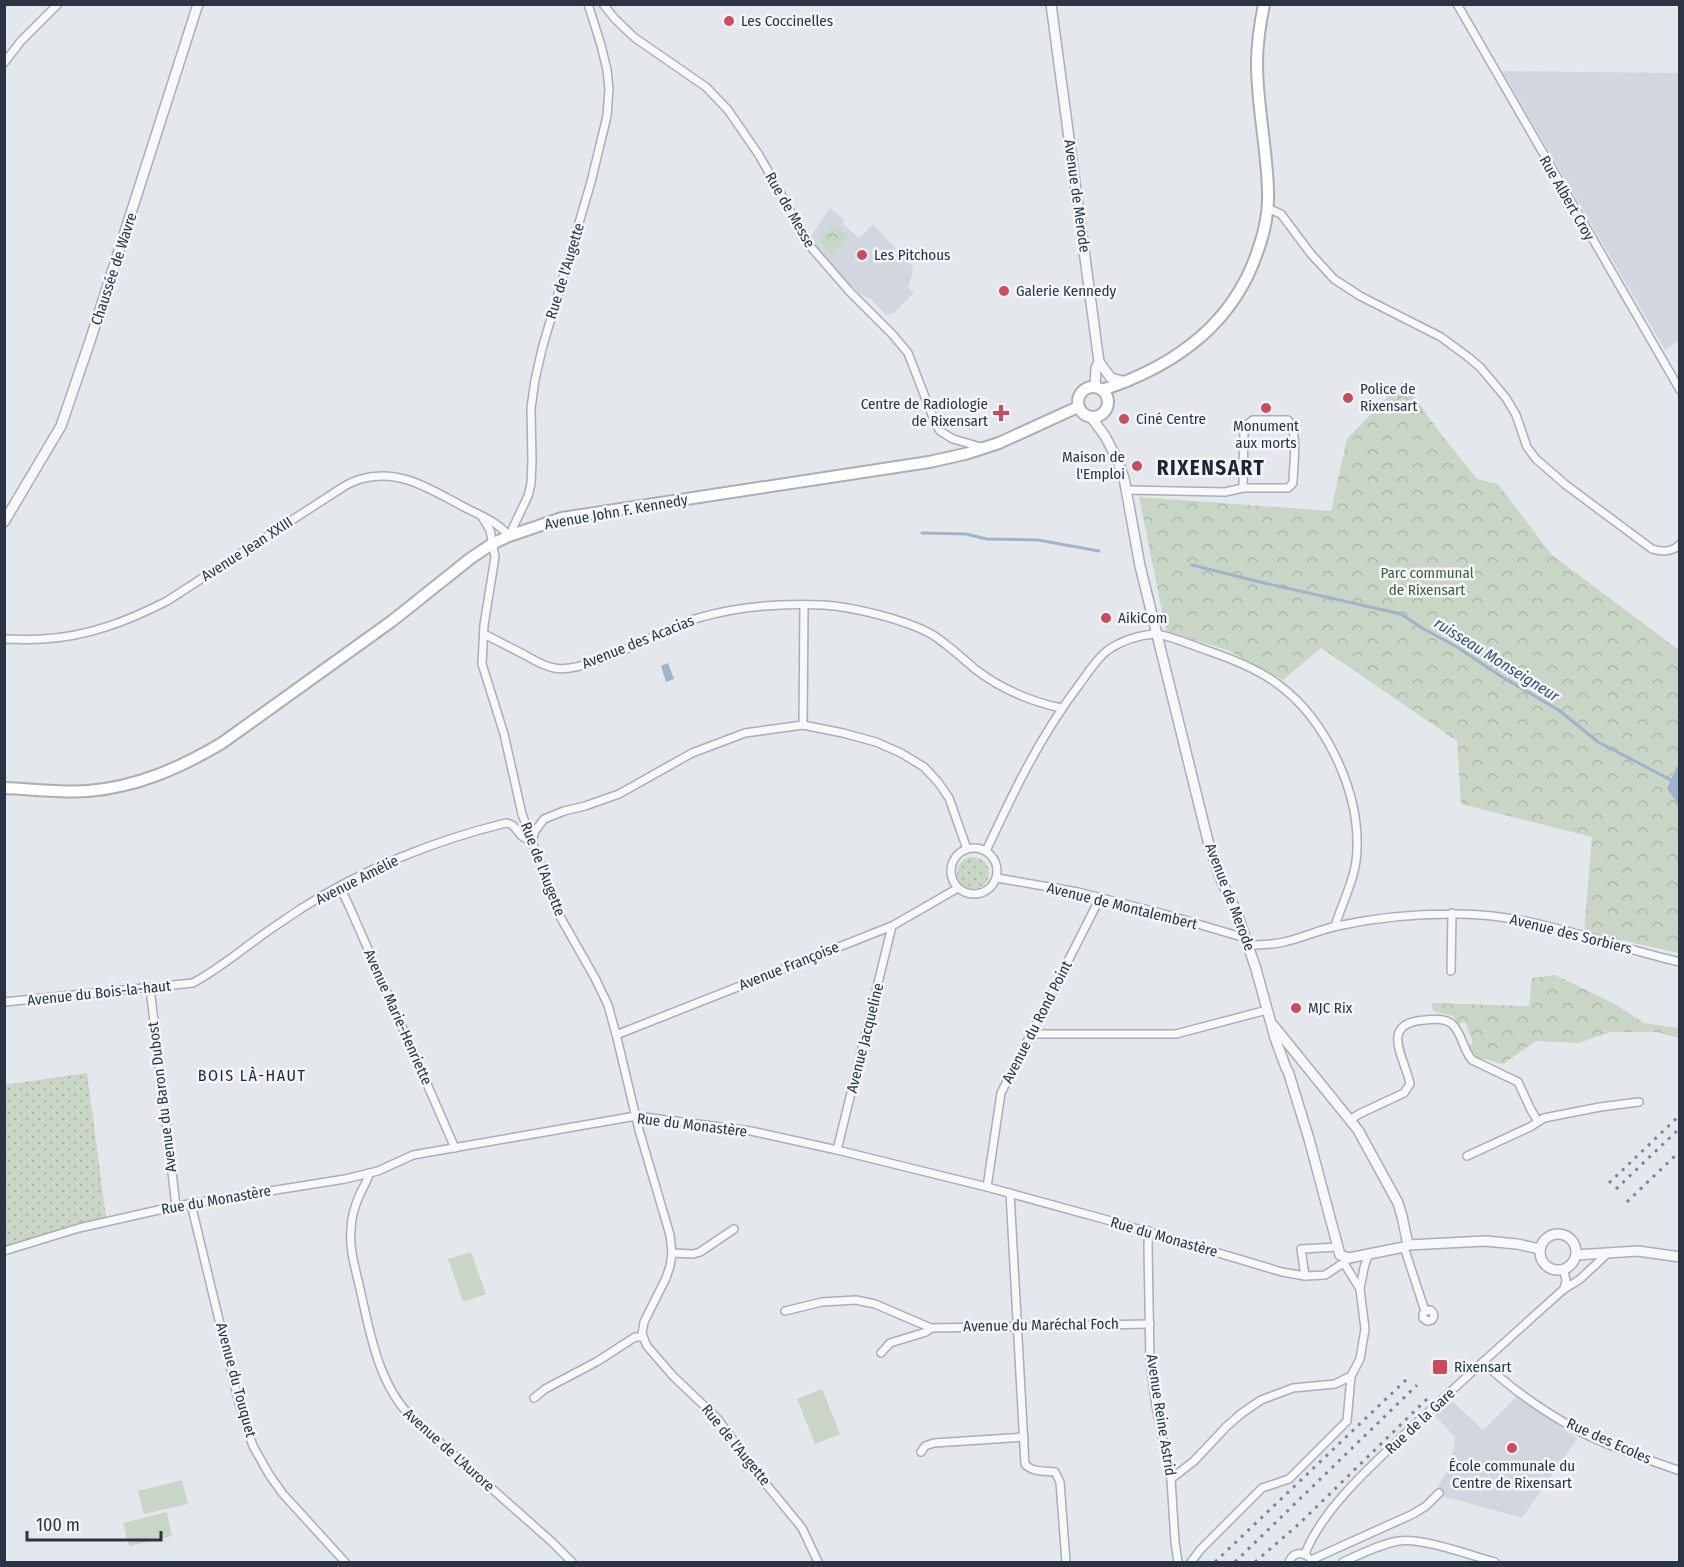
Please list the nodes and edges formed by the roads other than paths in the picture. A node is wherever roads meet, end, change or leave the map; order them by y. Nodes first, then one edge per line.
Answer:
1 (58, 4) edge
2 (198, 4) edge
3 (588, 4) edge
4 (603, 4) edge
5 (1051, 4) edge
6 (1264, 4) edge
7 (1457, 4) edge
8 (4, 63) edge
9 (1268, 208) junction
10 (1099, 362) junction
11 (1126, 382) junction
12 (1098, 388) junction
13 (1680, 390) edge
14 (1078, 407) junction
15 (1090, 417) junction
16 (984, 448) junction
17 (1243, 488) junction
18 (1127, 490) junction
19 (482, 516) junction
20 (4, 522) edge
21 (508, 536) junction
22 (492, 544) junction
23 (1680, 544) edge
24 (804, 605) junction
25 (1156, 633) junction
26 (484, 634) junction
27 (4, 639) edge
28 (1061, 708) junction
29 (803, 725) junction
30 (4, 788) edge
31 (532, 841) junction
32 (967, 849) junction
33 (986, 851) junction
34 (997, 878) junction
35 (340, 887) junction
36 (958, 888) junction
37 (1100, 898) junction
38 (1452, 914) junction
39 (892, 926) junction
40 (1335, 926) junction
41 (1246, 942) junction
42 (1680, 962) edge
43 (1451, 971) dead end
44 (193, 983) joint
45 (150, 988) junction
46 (4, 1002) edge
47 (1267, 1010) junction
48 (1271, 1022) junction
49 (1030, 1034) junction
50 (616, 1035) junction
51 (1304, 1063) junction
52 (1288, 1071) junction
53 (1639, 1102) dead end
54 (636, 1116) junction
55 (1350, 1120) junction
56 (1538, 1121) junction
57 (455, 1148) junction
58 (837, 1150) junction
59 (1467, 1156) dead end
60 (369, 1173) junction
61 (987, 1187) junction
62 (1010, 1193) junction
63 (191, 1204) junction
64 (176, 1206) junction
65 (734, 1229) dead end
66 (1149, 1231) junction
67 (1406, 1246) junction
68 (1338, 1247) junction
69 (1540, 1249) junction
70 (4, 1251) edge
71 (672, 1253) junction
72 (1607, 1254) junction
73 (1576, 1255) junction
74 (1368, 1256) junction
75 (1680, 1257) edge
76 (1346, 1261) junction
77 (1564, 1270) junction
78 (1305, 1276) junction
79 (1360, 1289) junction
80 (1564, 1289) junction
81 (785, 1311) dead end
82 (1425, 1311) dead end
83 (1150, 1324) junction
84 (1017, 1326) junction
85 (931, 1328) junction
86 (642, 1337) junction
87 (881, 1353) dead end
88 (1483, 1362) junction
89 (1351, 1376) junction
90 (534, 1398) dead end
91 (1024, 1437) junction
92 (921, 1452) dead end
93 (1680, 1471) edge
94 (1171, 1479) junction
95 (1439, 1493) dead end
96 (1305, 1554) junction
97 (1312, 1561) edge
98 (345, 1563) edge
99 (572, 1563) edge
100 (818, 1563) edge
101 (1066, 1563) edge
102 (1178, 1563) edge
103 (1191, 1563) edge
104 (1288, 1563) edge
105 (1343, 1563) edge
106 (1495, 1563) edge

1 - 8 street
2 - 20 street, Chaussée de Wavre
3 - 21 street, Rue de l'Augette
4 - 16 street, Rue de Messe
5 - 10 street, Avenue de Merode
6 - 9 main road
7 - 13 street, Rue Albert Croy
9 - 11 main road
9 - 23 street
10 - 11 street
10 - 12 street, Avenue de Merode
11 - 12 main road
12 - 14 main road
12 - 15 main road
14 - 15 main road
14 - 16 main road, Avenue John F. Kennedy
15 - 18 street, Avenue de Merode
16 - 21 main road, Avenue John F. Kennedy
17 - 17 street
17 - 18 street
18 - 25 street, Avenue de Merode
19 - 21 street, Avenue Jean XXIII
19 - 22 street
19 - 27 street, Avenue Jean XXIII
21 - 22 main road, Avenue John F. Kennedy
22 - 26 street, Rue de l'Augette
22 - 30 main road, Avenue John F. Kennedy
24 - 26 street, Avenue des Acacias
24 - 28 street, Avenue des Acacias
24 - 29 street
25 - 28 street
25 - 40 street
25 - 41 street, Avenue de Merode
26 - 31 street, Rue de l'Augette
28 - 33 street
29 - 31 street
29 - 32 street
31 - 35 street, Avenue Amélie
31 - 50 street, Rue de l'Augette
32 - 33 street
32 - 36 street
33 - 34 street
34 - 36 street
34 - 37 street, Avenue de Montalembert
35 - 44 street, Avenue Amélie
35 - 57 street, Avenue Marie-Henriette
36 - 39 street, Avenue Françoise
37 - 41 street, Avenue de Montalembert
37 - 49 street, Avenue du Rond Point
38 - 40 street, Avenue des Sorbiers
38 - 42 street, Avenue des Sorbiers
38 - 43 street
39 - 50 street, Avenue Françoise
39 - 58 street, Avenue Jacqueline
40 - 41 street, Avenue des Sorbiers
41 - 47 street, Avenue de Merode
44 - 45 street, Avenue du Bois-la-haut
45 - 46 street, Avenue du Bois-la-haut
45 - 64 street, Avenue du Baron Dubost
47 - 48 street, Avenue de Merode
47 - 49 street
48 - 51 street
48 - 52 street, Avenue de Merode
49 - 61 street, Avenue du Rond Point
50 - 54 street, Rue de l'Augette
51 - 52 street
51 - 55 street
52 - 68 street, Avenue de Merode
53 - 56 street
54 - 57 street, Rue du Monastère
54 - 58 street, Rue du Monastère
54 - 71 street, Rue de l'Augette
55 - 56 street
55 - 67 street
56 - 59 street
57 - 60 street, Rue du Monastère
58 - 61 street, Rue du Monastère
60 - 63 street, Rue du Monastère
60 - 99 street, Avenue de L'Aurore
61 - 62 street, Rue du Monastère
62 - 66 street, Rue du Monastère
62 - 84 street
63 - 64 street, Rue du Monastère
63 - 98 street, Avenue du Touquet
64 - 70 street, Rue du Monastère
65 - 71 street
66 - 78 street, Rue du Monastère
66 - 83 street, Avenue Reine Astrid
67 - 69 street
67 - 74 street
67 - 82 street
68 - 76 street, Avenue de Merode
68 - 78 street
69 - 73 street
69 - 77 street
71 - 86 street, Rue de l'Augette
72 - 73 street
72 - 75 street
72 - 80 street, Rue de la Gare
73 - 77 street
74 - 76 street
74 - 79 street
76 - 78 street
76 - 79 street
77 - 80 street
79 - 89 street
80 - 88 street, Rue de la Gare
81 - 85 street, Avenue du Maréchal Foch
83 - 84 street, Avenue du Maréchal Foch
83 - 94 street, Avenue Reine Astrid
84 - 85 street, Avenue du Maréchal Foch
84 - 91 street
85 - 87 street, Avenue du Maréchal Foch
86 - 90 street
86 - 100 street, Rue de l'Augette
88 - 93 street, Rue des Ecoles
88 - 96 street, Rue de la Gare
89 - 94 street
89 - 103 street
91 - 92 street
91 - 101 street
94 - 102 street, Avenue Reine Astrid
95 - 97 street
96 - 97 street
96 - 104 street
105 - 106 street

